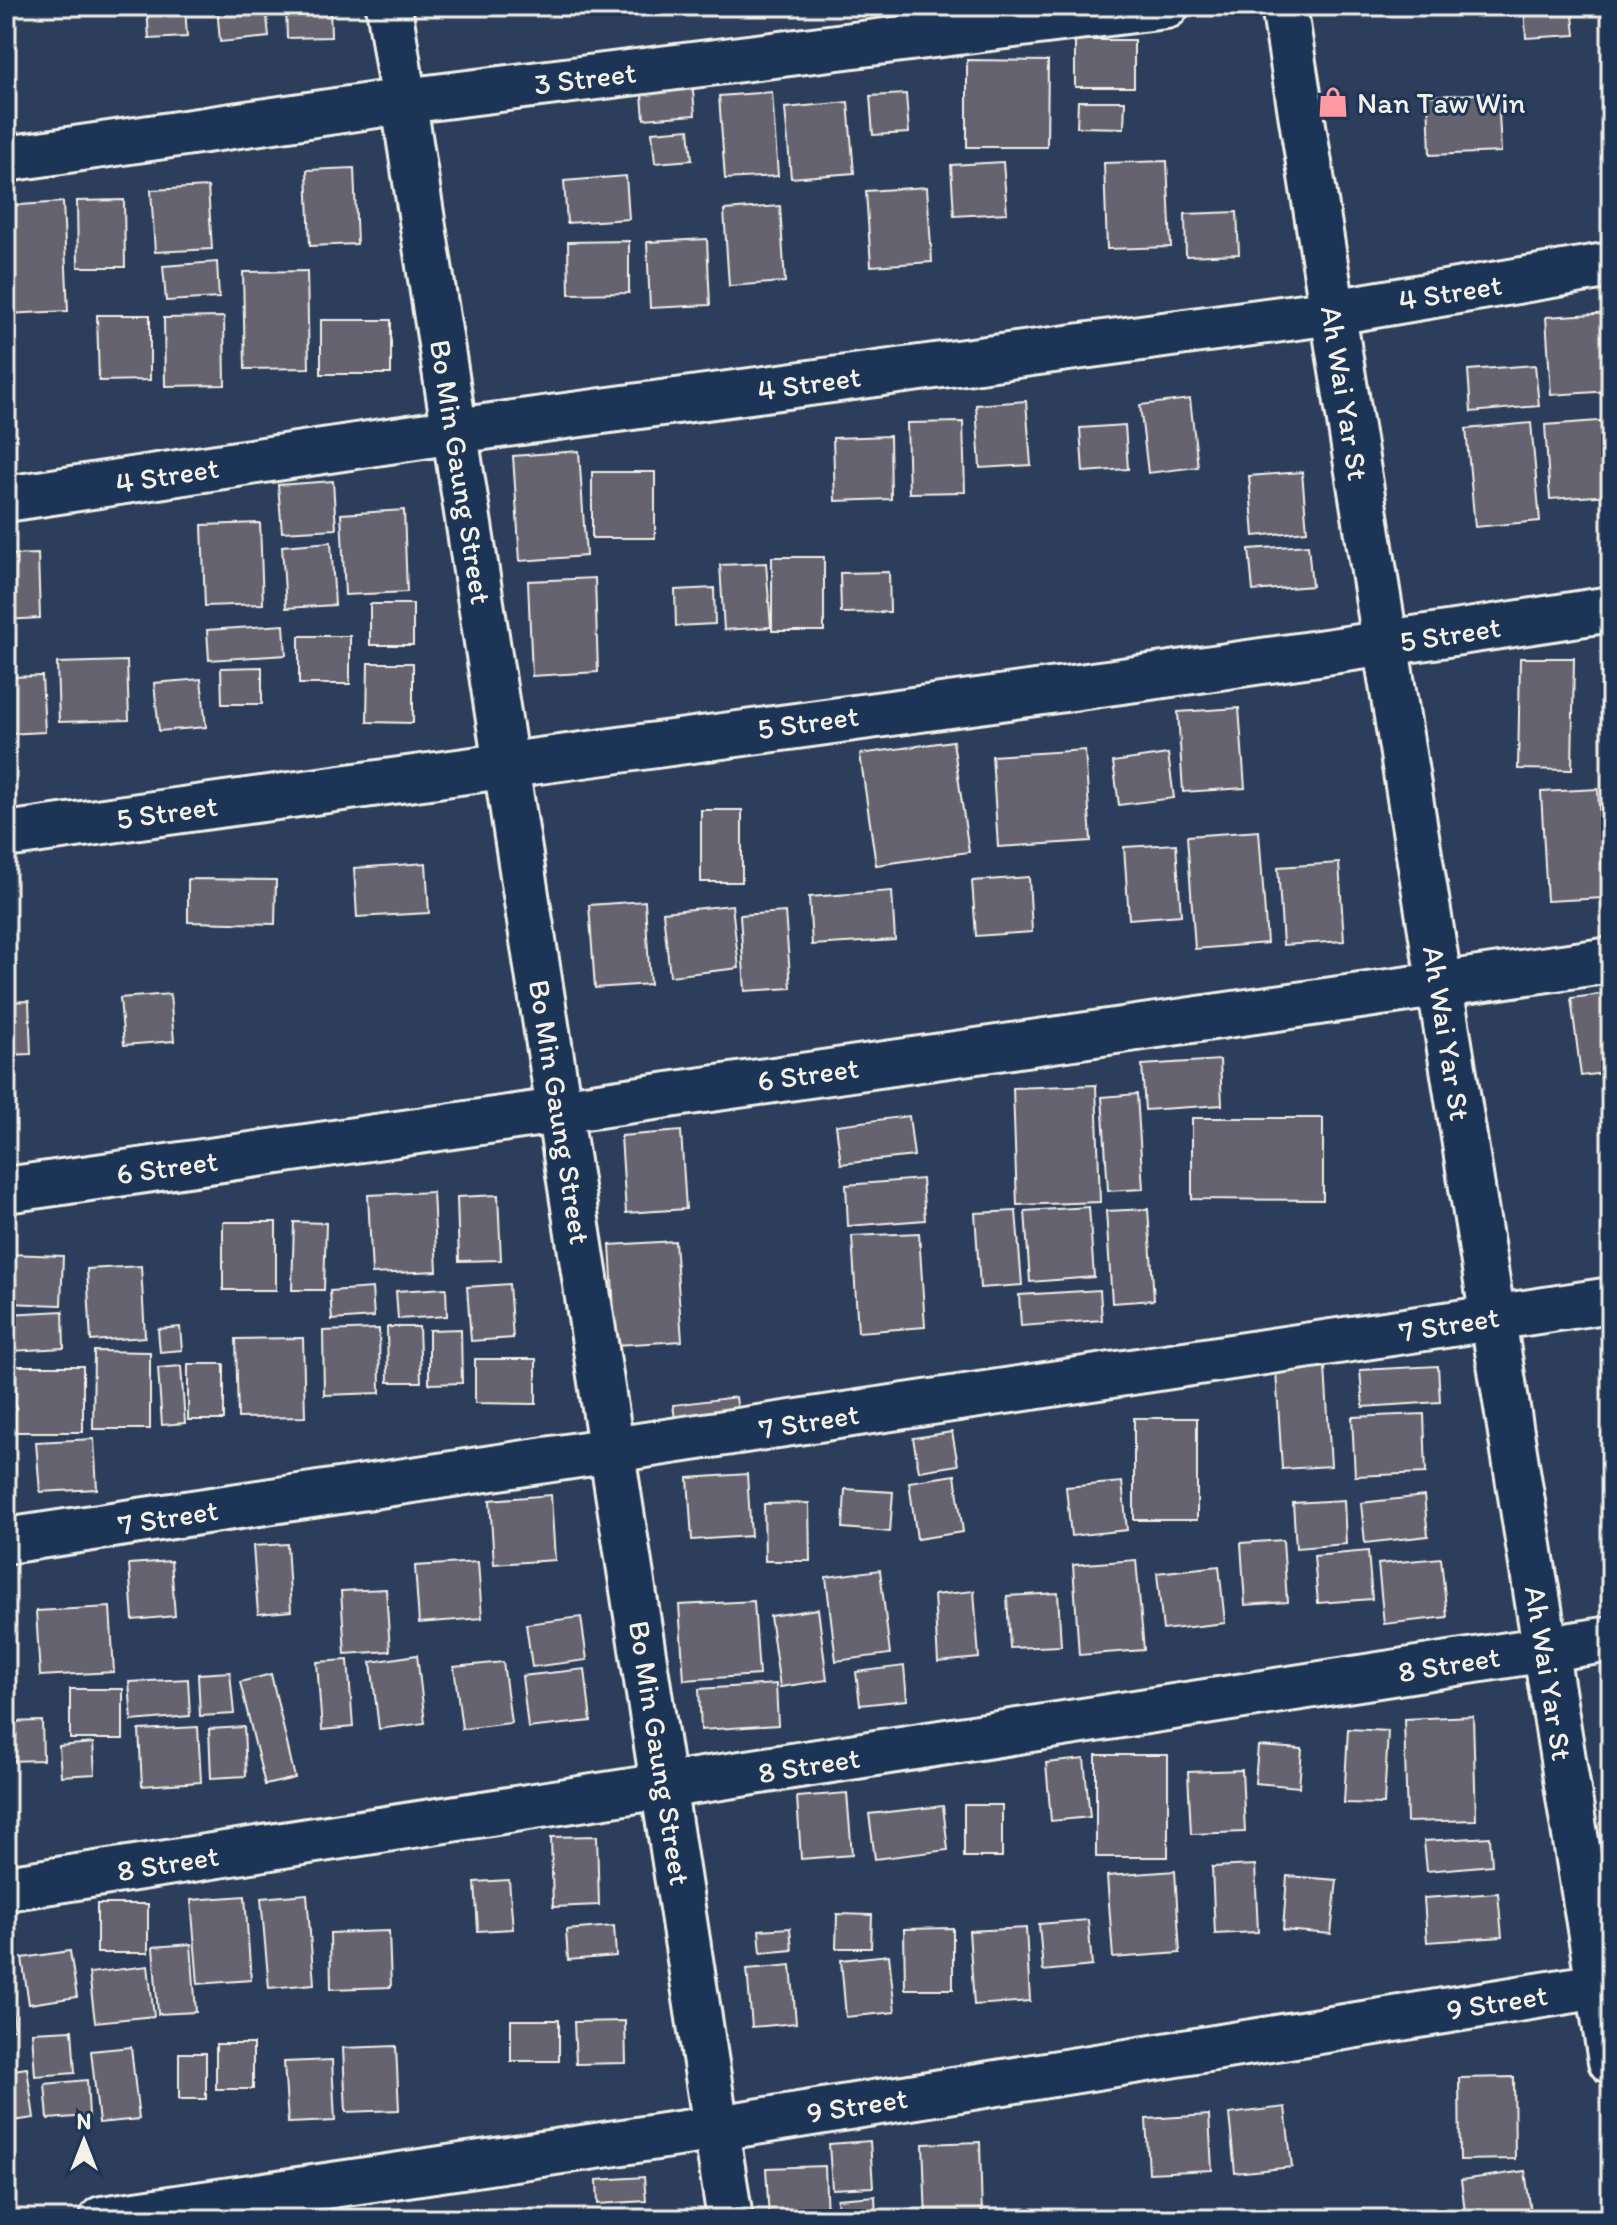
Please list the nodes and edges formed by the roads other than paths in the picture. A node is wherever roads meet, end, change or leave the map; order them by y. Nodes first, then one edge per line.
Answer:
1 (389, 6) edge
2 (1166, 6) edge
3 (1284, 6) edge
4 (404, 101) junction
5 (6, 159) edge
6 (1611, 265) edge
7 (1333, 312) junction
8 (455, 431) junction
9 (6, 499) edge
10 (1611, 609) edge
11 (1385, 644) junction
12 (506, 763) junction
13 (6, 835) edge
14 (1611, 960) edge
15 (1440, 986) junction
16 (560, 1109) junction
17 (6, 1190) edge
18 (1611, 1300) edge
19 (1493, 1318) junction
20 (613, 1450) junction
21 (6, 1541) edge
22 (1611, 1639) edge
23 (1545, 1648) junction
24 (665, 1788) junction
25 (6, 1888) edge
26 (1605, 1984) edge
27 (1611, 2061) edge
28 (718, 2128) junction
29 (102, 2219) edge
30 (730, 2219) edge

1 - 4 street, Bo Min Gaung Street
2 - 4 street, 3 Street
3 - 7 street, Ah Wai Yar St
4 - 5 street, 3 Street
4 - 8 street, Bo Min Gaung Street
6 - 7 street, 4 Street
7 - 8 street, 4 Street
7 - 11 street, Ah Wai Yar St
8 - 9 street, 4 Street
8 - 12 street, Bo Min Gaung Street
10 - 11 street, 5 Street
11 - 12 street, 5 Street
11 - 15 street, Ah Wai Yar St
12 - 13 street, 5 Street
12 - 16 street, Bo Min Gaung Street
14 - 15 street, 6 Street
15 - 16 street, 6 Street
15 - 19 street, Ah Wai Yar St
16 - 17 street, 6 Street
16 - 20 street, Bo Min Gaung Street
18 - 19 street, 7 Street
19 - 20 street, 7 Street
19 - 23 street, Ah Wai Yar St
20 - 21 street, 7 Street
20 - 24 street, Bo Min Gaung Street
22 - 23 street, 8 Street
23 - 24 street, 8 Street
23 - 26 street, Ah Wai Yar St
24 - 25 street, 8 Street
24 - 28 street, Bo Min Gaung Street
26 - 27 street, Ah Wai Yar St
26 - 28 street, 9 Street
28 - 29 street, 9 Street
28 - 30 street, Bo Min Gaung Street

